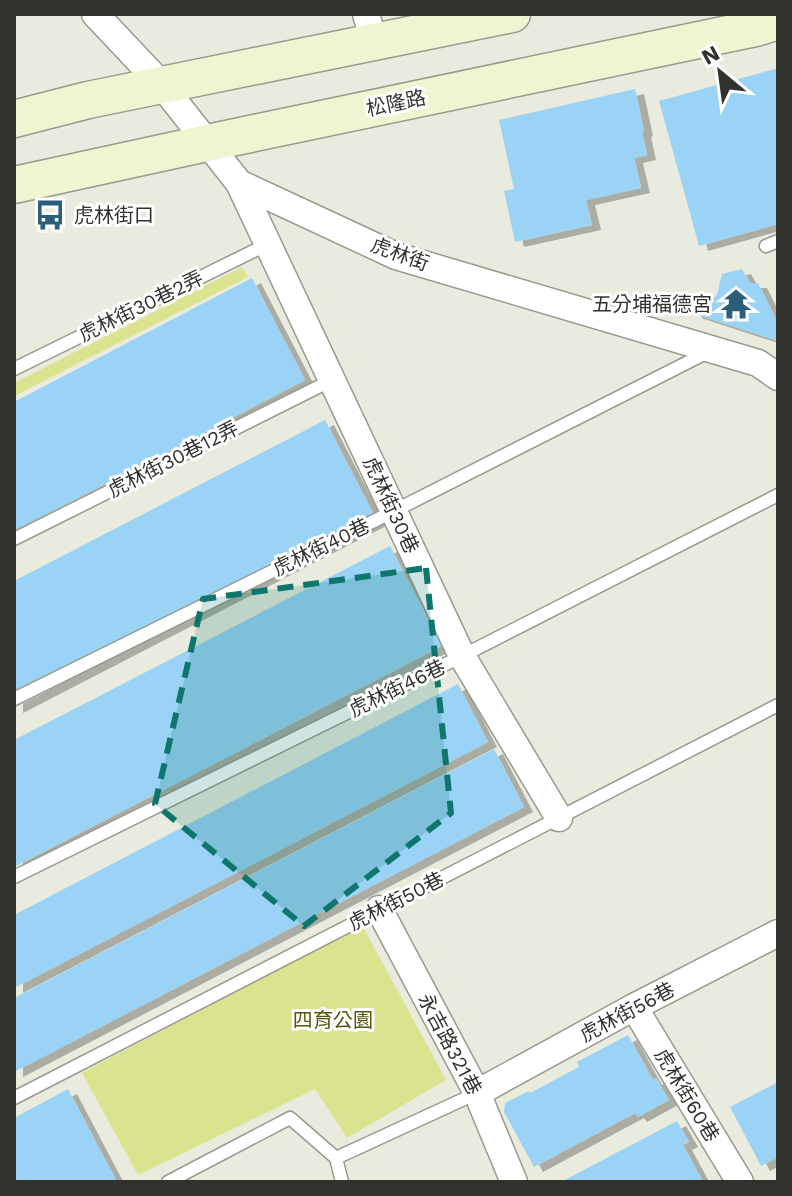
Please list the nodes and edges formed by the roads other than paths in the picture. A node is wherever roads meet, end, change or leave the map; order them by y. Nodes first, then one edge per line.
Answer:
1 (95, 14) edge
2 (512, 14) edge
3 (778, 21) edge
4 (370, 28) edge
5 (161, 84) junction
6 (14, 119) edge
7 (207, 143) junction
8 (239, 183) junction
9 (14, 185) edge
10 (268, 244) junction
11 (713, 349) junction
12 (14, 369) edge
13 (778, 377) edge
14 (332, 380) junction
15 (778, 495) edge
16 (394, 511) junction
17 (14, 539) edge
18 (462, 656) junction
19 (14, 699) edge
20 (778, 705) edge
21 (559, 818) junction
22 (14, 877) edge
23 (379, 909) junction
24 (778, 933) edge
25 (634, 1007) junction
26 (477, 1093) junction
27 (14, 1098) edge
28 (336, 1158) junction
29 (168, 1182) edge
30 (342, 1182) edge
31 (514, 1182) edge
32 (740, 1182) edge

1 - 5 street, 虎林街
2 - 4 street
3 - 7 street, 松隆路
4 - 5 street
5 - 6 street
5 - 7 street, 虎林街
7 - 8 street, 虎林街
7 - 9 street, 松隆路
8 - 10 street, 虎林街30巷
8 - 11 street, 虎林街
10 - 12 lane, 虎林街30巷2弄
10 - 14 street, 虎林街30巷
11 - 13 street, 虎林街
11 - 16 lane, 虎林街40巷
14 - 16 street, 虎林街30巷
14 - 17 lane, 虎林街30巷12弄
15 - 18 lane, 虎林街46巷
16 - 18 street, 虎林街30巷
16 - 19 lane, 虎林街40巷
18 - 21 street, 虎林街30巷
18 - 22 lane, 虎林街46巷
20 - 21 lane, 虎林街50巷
21 - 23 lane, 虎林街50巷
23 - 26 street, 永吉路321巷
23 - 27 lane, 虎林街50巷
24 - 25 street, 虎林街56巷
25 - 26 street, 虎林街56巷
25 - 32 street, 虎林街60巷
26 - 28 lane
26 - 31 street, 永吉路321巷
28 - 29 lane
28 - 30 lane

